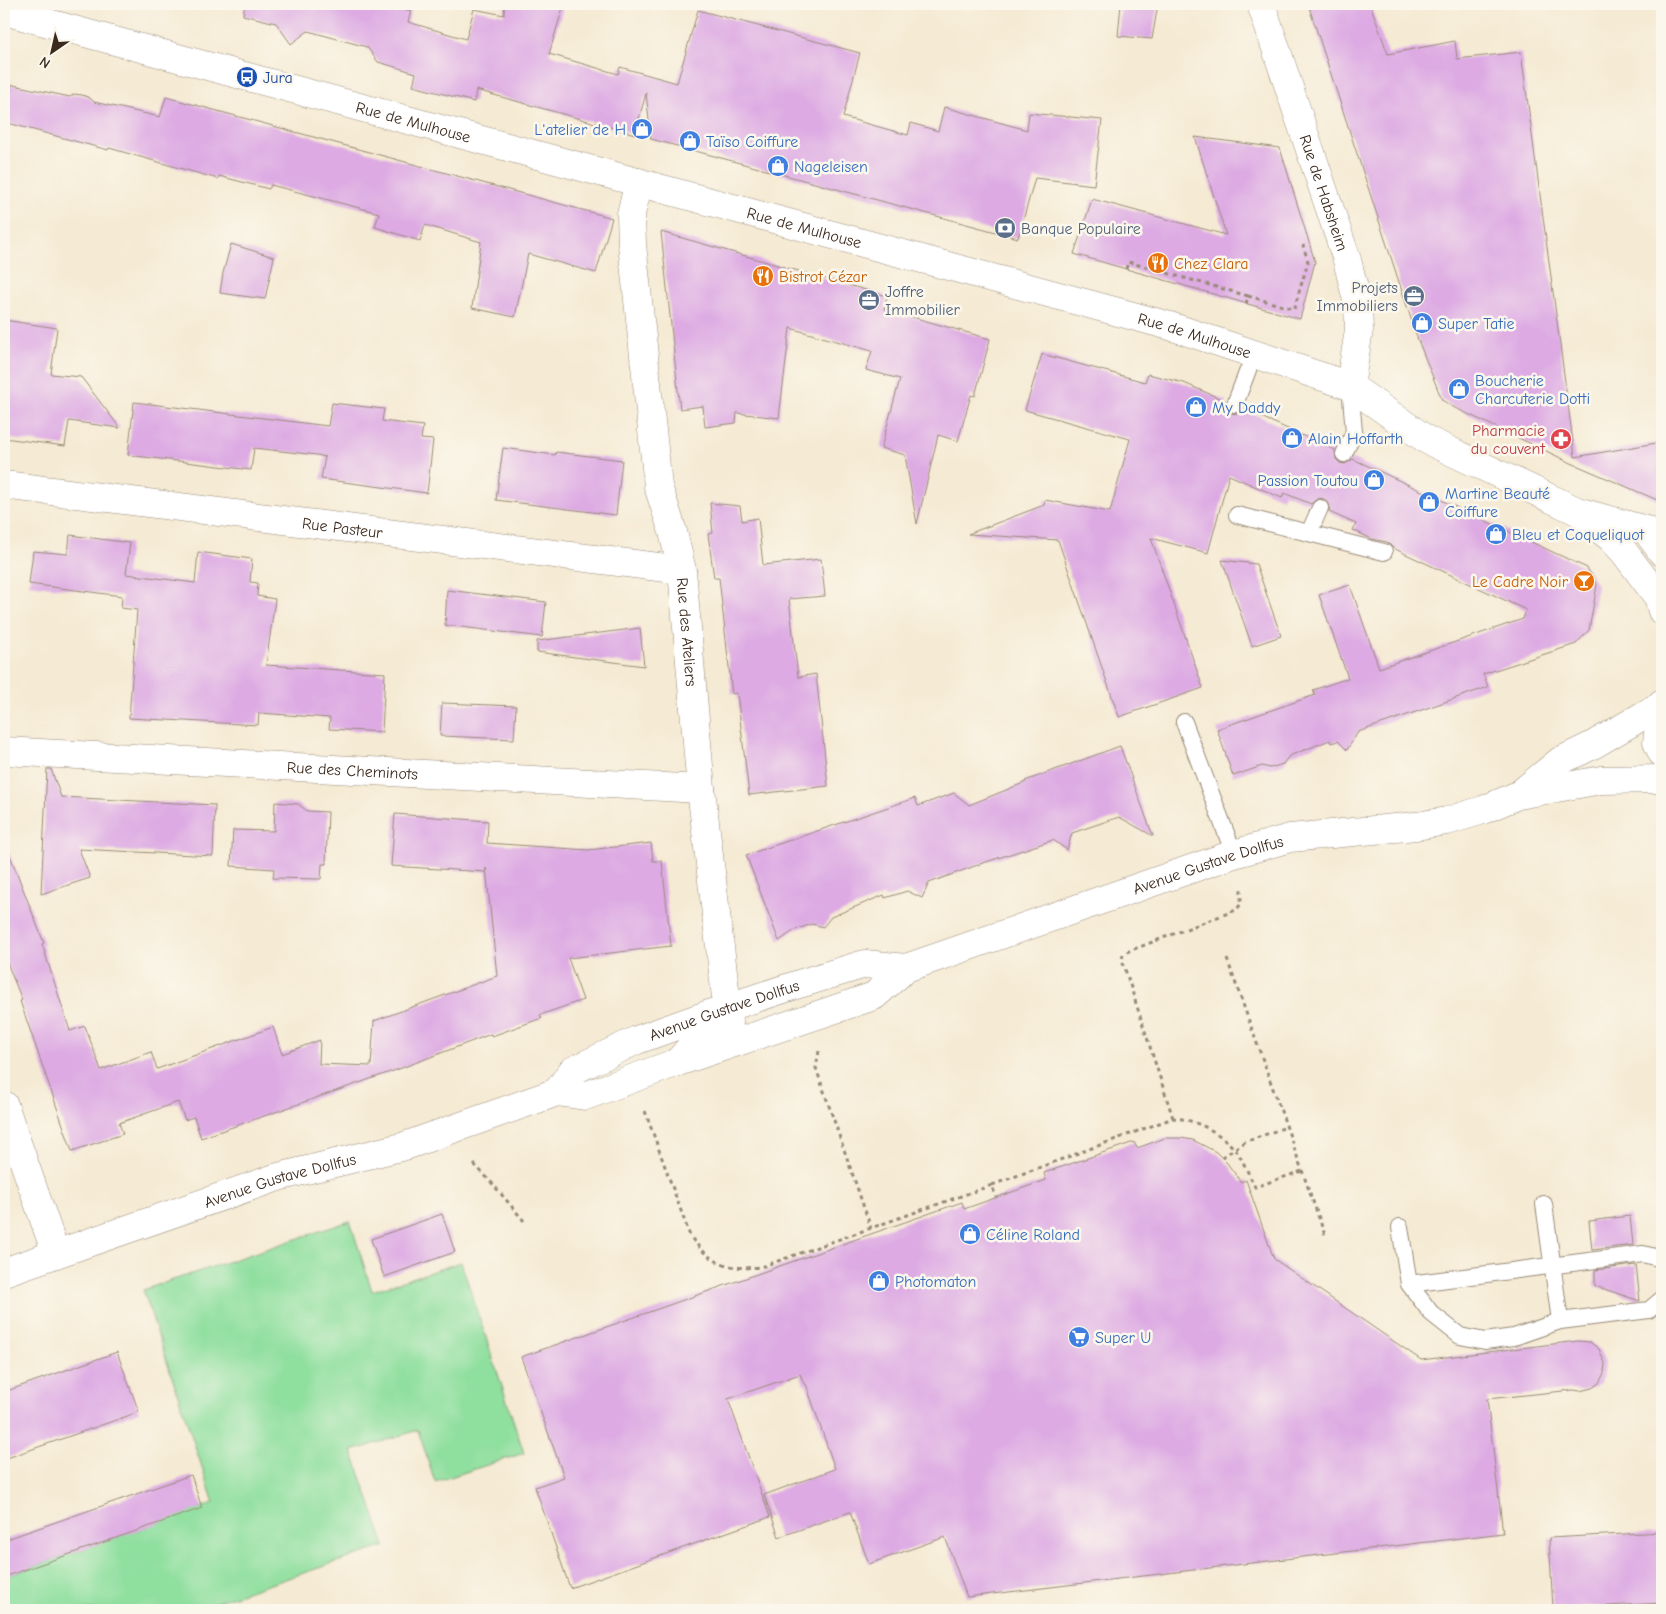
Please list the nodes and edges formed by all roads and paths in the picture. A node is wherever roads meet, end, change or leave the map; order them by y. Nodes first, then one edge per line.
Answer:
1 (1260, 4) edge
2 (4, 11) edge
3 (639, 182) junction
4 (1302, 244) dead end
5 (1126, 269) dead end
6 (1248, 296) junction
7 (1246, 304) dead end
8 (1248, 370) dead end
9 (1350, 386) junction
10 (1235, 404) dead end
11 (1344, 454) dead end
12 (4, 484) edge
13 (1320, 508) dead end
14 (1577, 511) junction
15 (1237, 515) dead end
16 (1654, 530) edge
17 (1309, 533) junction
18 (1384, 552) dead end
19 (1662, 552) edge
20 (682, 570) junction
21 (1662, 612) edge
22 (1662, 704) edge
23 (1184, 722) dead end
24 (4, 751) edge
25 (1662, 753) edge
26 (1662, 779) edge
27 (701, 789) junction
28 (1518, 796) junction
29 (1234, 854) junction
30 (1241, 885) dead end
31 (1227, 959) dead end
32 (906, 968) junction
33 (726, 1008) junction
34 (820, 1044) dead end
35 (678, 1062) junction
36 (557, 1092) junction
37 (4, 1105) edge
38 (644, 1109) dead end
39 (1172, 1118) junction
40 (1286, 1126) junction
41 (1234, 1149) junction
42 (1222, 1157) dead end
43 (474, 1164) dead end
44 (1302, 1171) junction
45 (992, 1185) junction
46 (996, 1197) dead end
47 (1544, 1204) dead end
48 (524, 1221) dead end
49 (1400, 1227) dead end
50 (872, 1228) junction
51 (1326, 1238) dead end
52 (56, 1254) junction
53 (1662, 1259) edge
54 (1553, 1266) junction
55 (4, 1272) edge
56 (1409, 1284) junction
57 (1662, 1299) edge
58 (1560, 1321) junction

1 - 9 street, Rue de Habsheim
2 - 3 street, Rue de Mulhouse
3 - 9 street, Rue de Mulhouse
3 - 20 street, Rue des Ateliers
4 - 6 path
5 - 6 path
6 - 7 path
8 - 10 lane
9 - 11 lane
9 - 14 street, Rue de Mulhouse
12 - 20 street, Rue Pasteur
13 - 17 lane
14 - 16 street, Rue de Mulhouse
14 - 21 street, Rue de Mulhouse
15 - 17 lane
16 - 19 street, Rue de Mulhouse
17 - 18 lane
20 - 27 street, Rue des Ateliers
22 - 25 street
22 - 28 street, Avenue Gustave Dollfus
23 - 29 lane
24 - 27 street, Rue des Cheminots
26 - 28 street, Avenue Gustave Dollfus
27 - 33 street, Rue des Ateliers
28 - 29 street, Avenue Gustave Dollfus
29 - 32 street, Avenue Gustave Dollfus
30 - 39 path
31 - 40 path
32 - 33 street, Avenue Gustave Dollfus
32 - 35 street, Avenue Gustave Dollfus
33 - 35 street, Rue des Ateliers
33 - 36 street, Avenue Gustave Dollfus
34 - 50 path
35 - 36 street, Avenue Gustave Dollfus
36 - 52 street, Avenue Gustave Dollfus
37 - 52 street
38 - 50 path
39 - 41 path
39 - 45 path
40 - 41 path
40 - 44 path
41 - 42 path
41 - 44 path
43 - 48 path
44 - 51 path
45 - 46 path
45 - 50 path
47 - 54 lane
49 - 56 lane
52 - 55 street, Avenue Gustave Dollfus
53 - 54 lane
54 - 56 lane
54 - 58 lane
56 - 58 lane
57 - 58 lane

